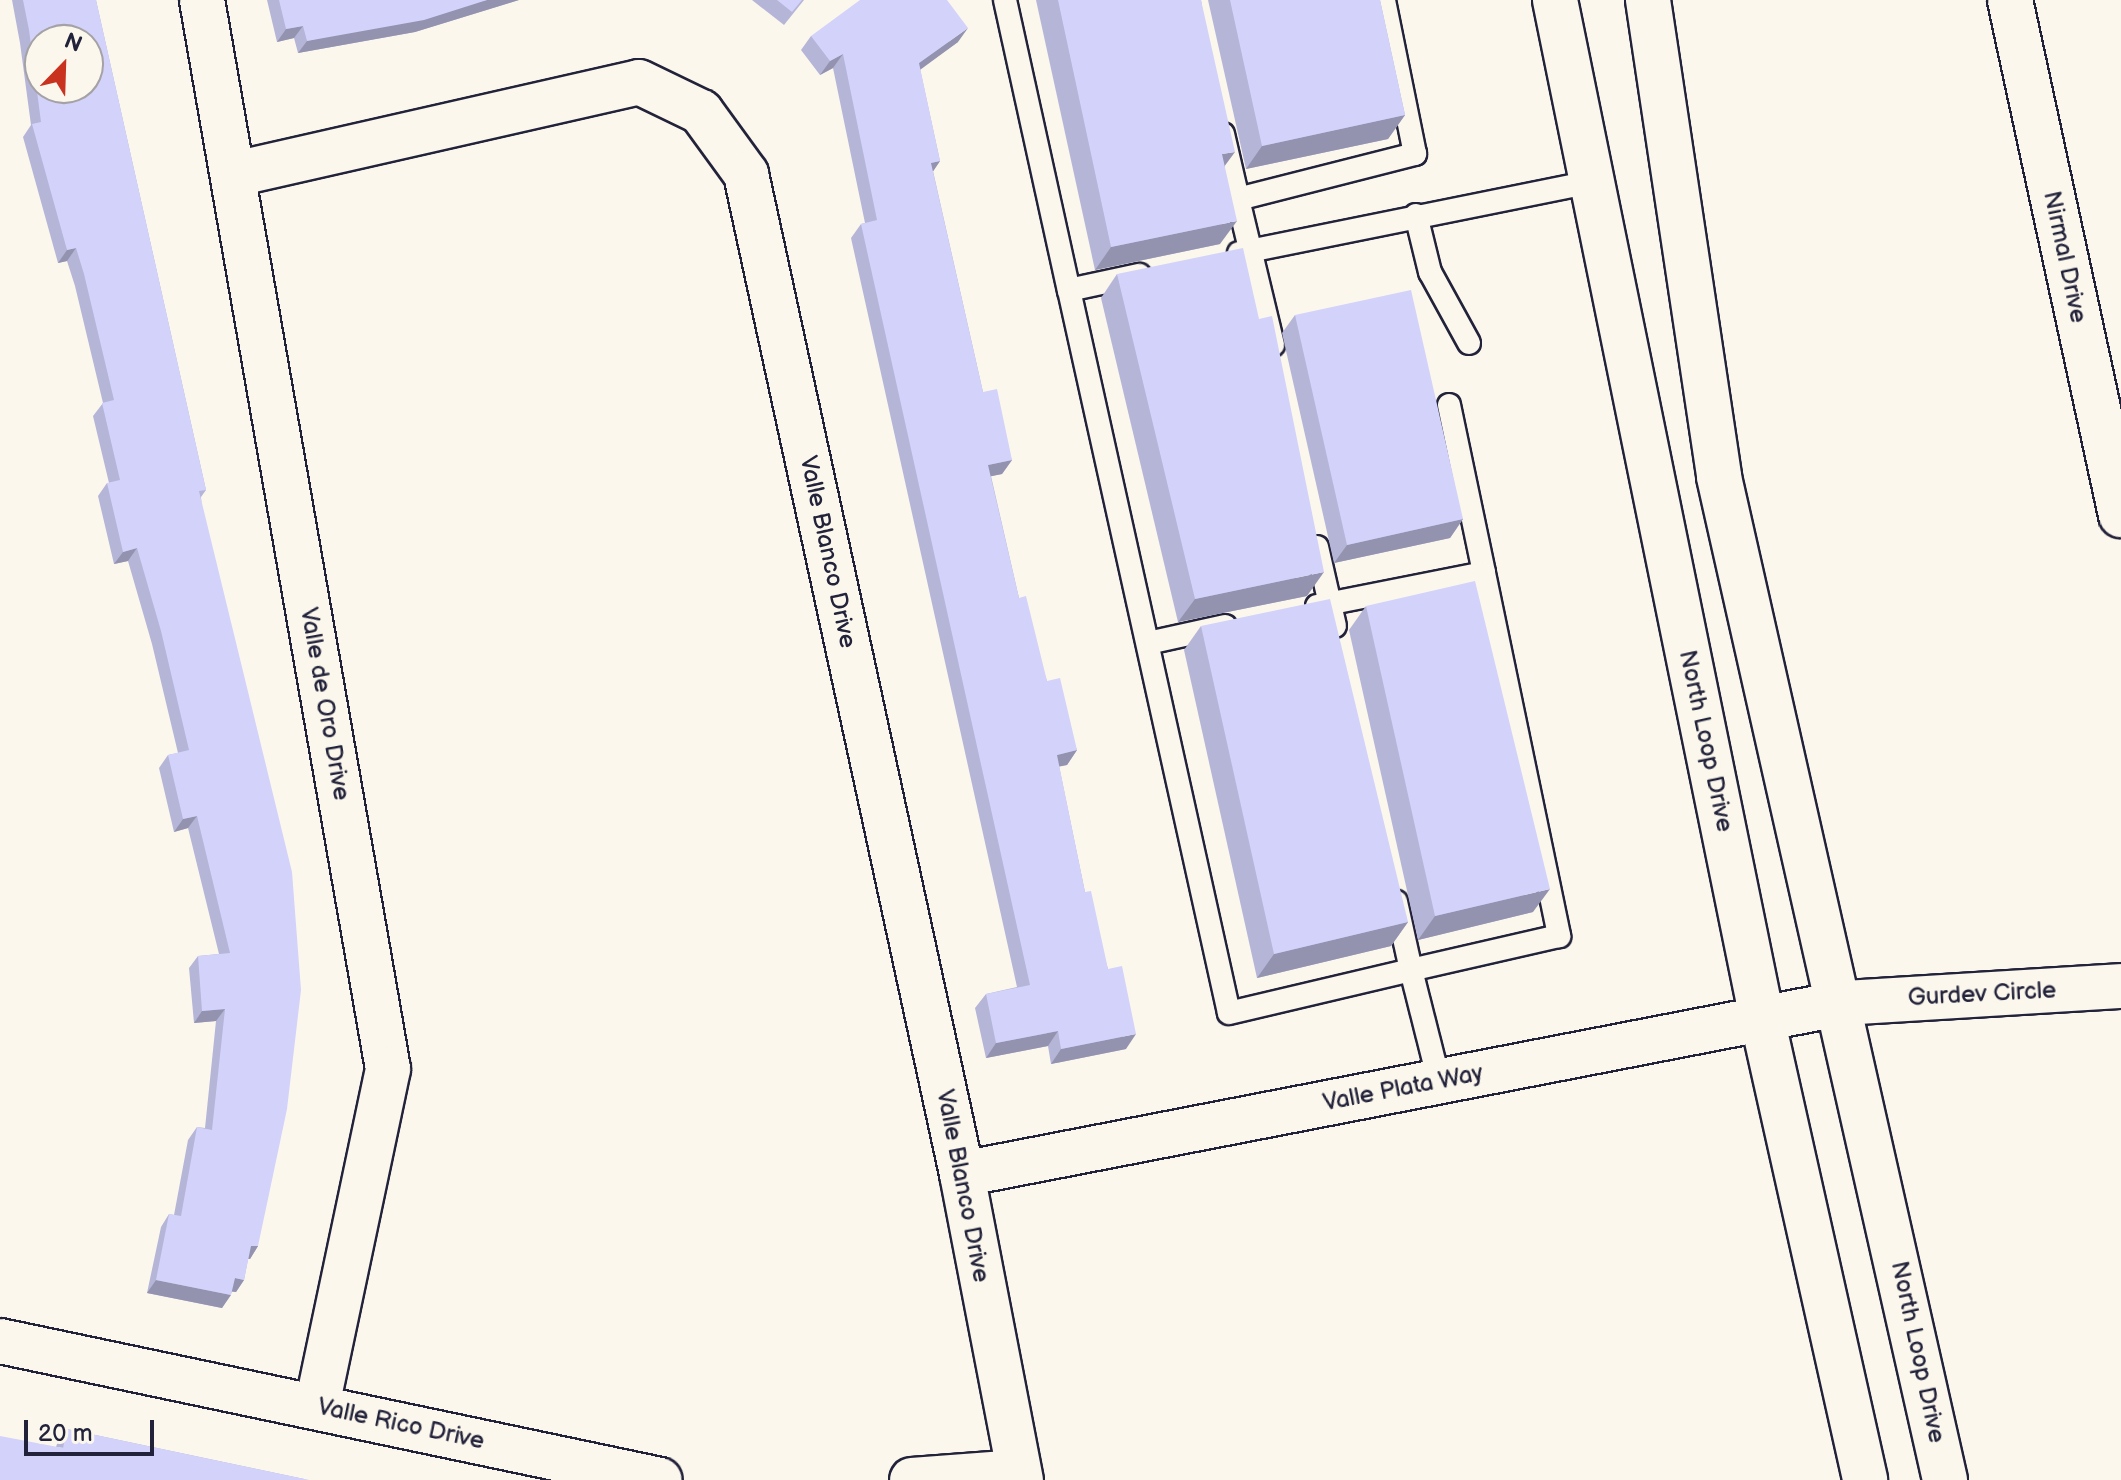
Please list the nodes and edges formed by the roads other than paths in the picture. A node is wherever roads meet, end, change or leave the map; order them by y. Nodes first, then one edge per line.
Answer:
1 (202, 0) edge
2 (1005, 0) edge
3 (1384, 0) edge
4 (1555, 0) edge
5 (1648, 0) edge
6 (2010, 0) edge
7 (1217, 107) edge
8 (235, 174) junction
9 (1591, 182) junction
10 (1238, 199) junction
11 (1416, 215) junction
12 (1252, 251) junction
13 (1221, 257) edge
14 (1160, 270) edge
15 (1069, 290) junction
16 (1469, 343) dead end
17 (1279, 373) edge
18 (1449, 405) dead end
19 (2121, 515) edge
20 (1313, 526) edge
21 (1484, 573) junction
22 (1330, 603) junction
23 (1299, 610) edge
24 (1254, 620) edge
25 (1148, 643) junction
26 (1340, 649) edge
27 (1391, 878) edge
28 (1411, 970) junction
29 (2121, 986) edge
30 (1843, 1003) junction
31 (1762, 1018) junction
32 (1439, 1081) junction
33 (962, 1174) junction
34 (0, 1341) edge
35 (317, 1406) junction
36 (1020, 1476) edge
37 (660, 1480) edge
38 (912, 1480) edge
39 (1865, 1480) edge
40 (1945, 1480) edge

1 - 8 street, Valle de Oro Drive
2 - 15 lane
3 - 10 lane
4 - 9 street, North Loop Drive
5 - 30 street, North Loop Drive
6 - 19 street, Nirmal Drive
7 - 10 lane
8 - 33 street, Valle Blanco Drive
8 - 35 street, Valle de Oro Drive
9 - 11 lane
9 - 31 street, North Loop Drive
10 - 12 lane
11 - 12 lane
11 - 16 lane
12 - 13 lane
12 - 17 lane
14 - 15 lane
15 - 25 lane
18 - 21 lane
20 - 22 lane
21 - 22 lane
21 - 28 lane
22 - 23 lane
22 - 26 lane
24 - 25 lane
25 - 28 lane
27 - 28 lane
28 - 32 lane
29 - 30 street, Gurdev Circle
30 - 31 street, Valle Plata Way
30 - 40 street, North Loop Drive
31 - 32 street, Valle Plata Way
31 - 39 street, North Loop Drive
32 - 33 street, Valle Plata Way
33 - 36 street, Valle Blanco Drive
34 - 35 street, Valle Rico Drive
35 - 37 street, Valle Rico Drive
36 - 38 street

